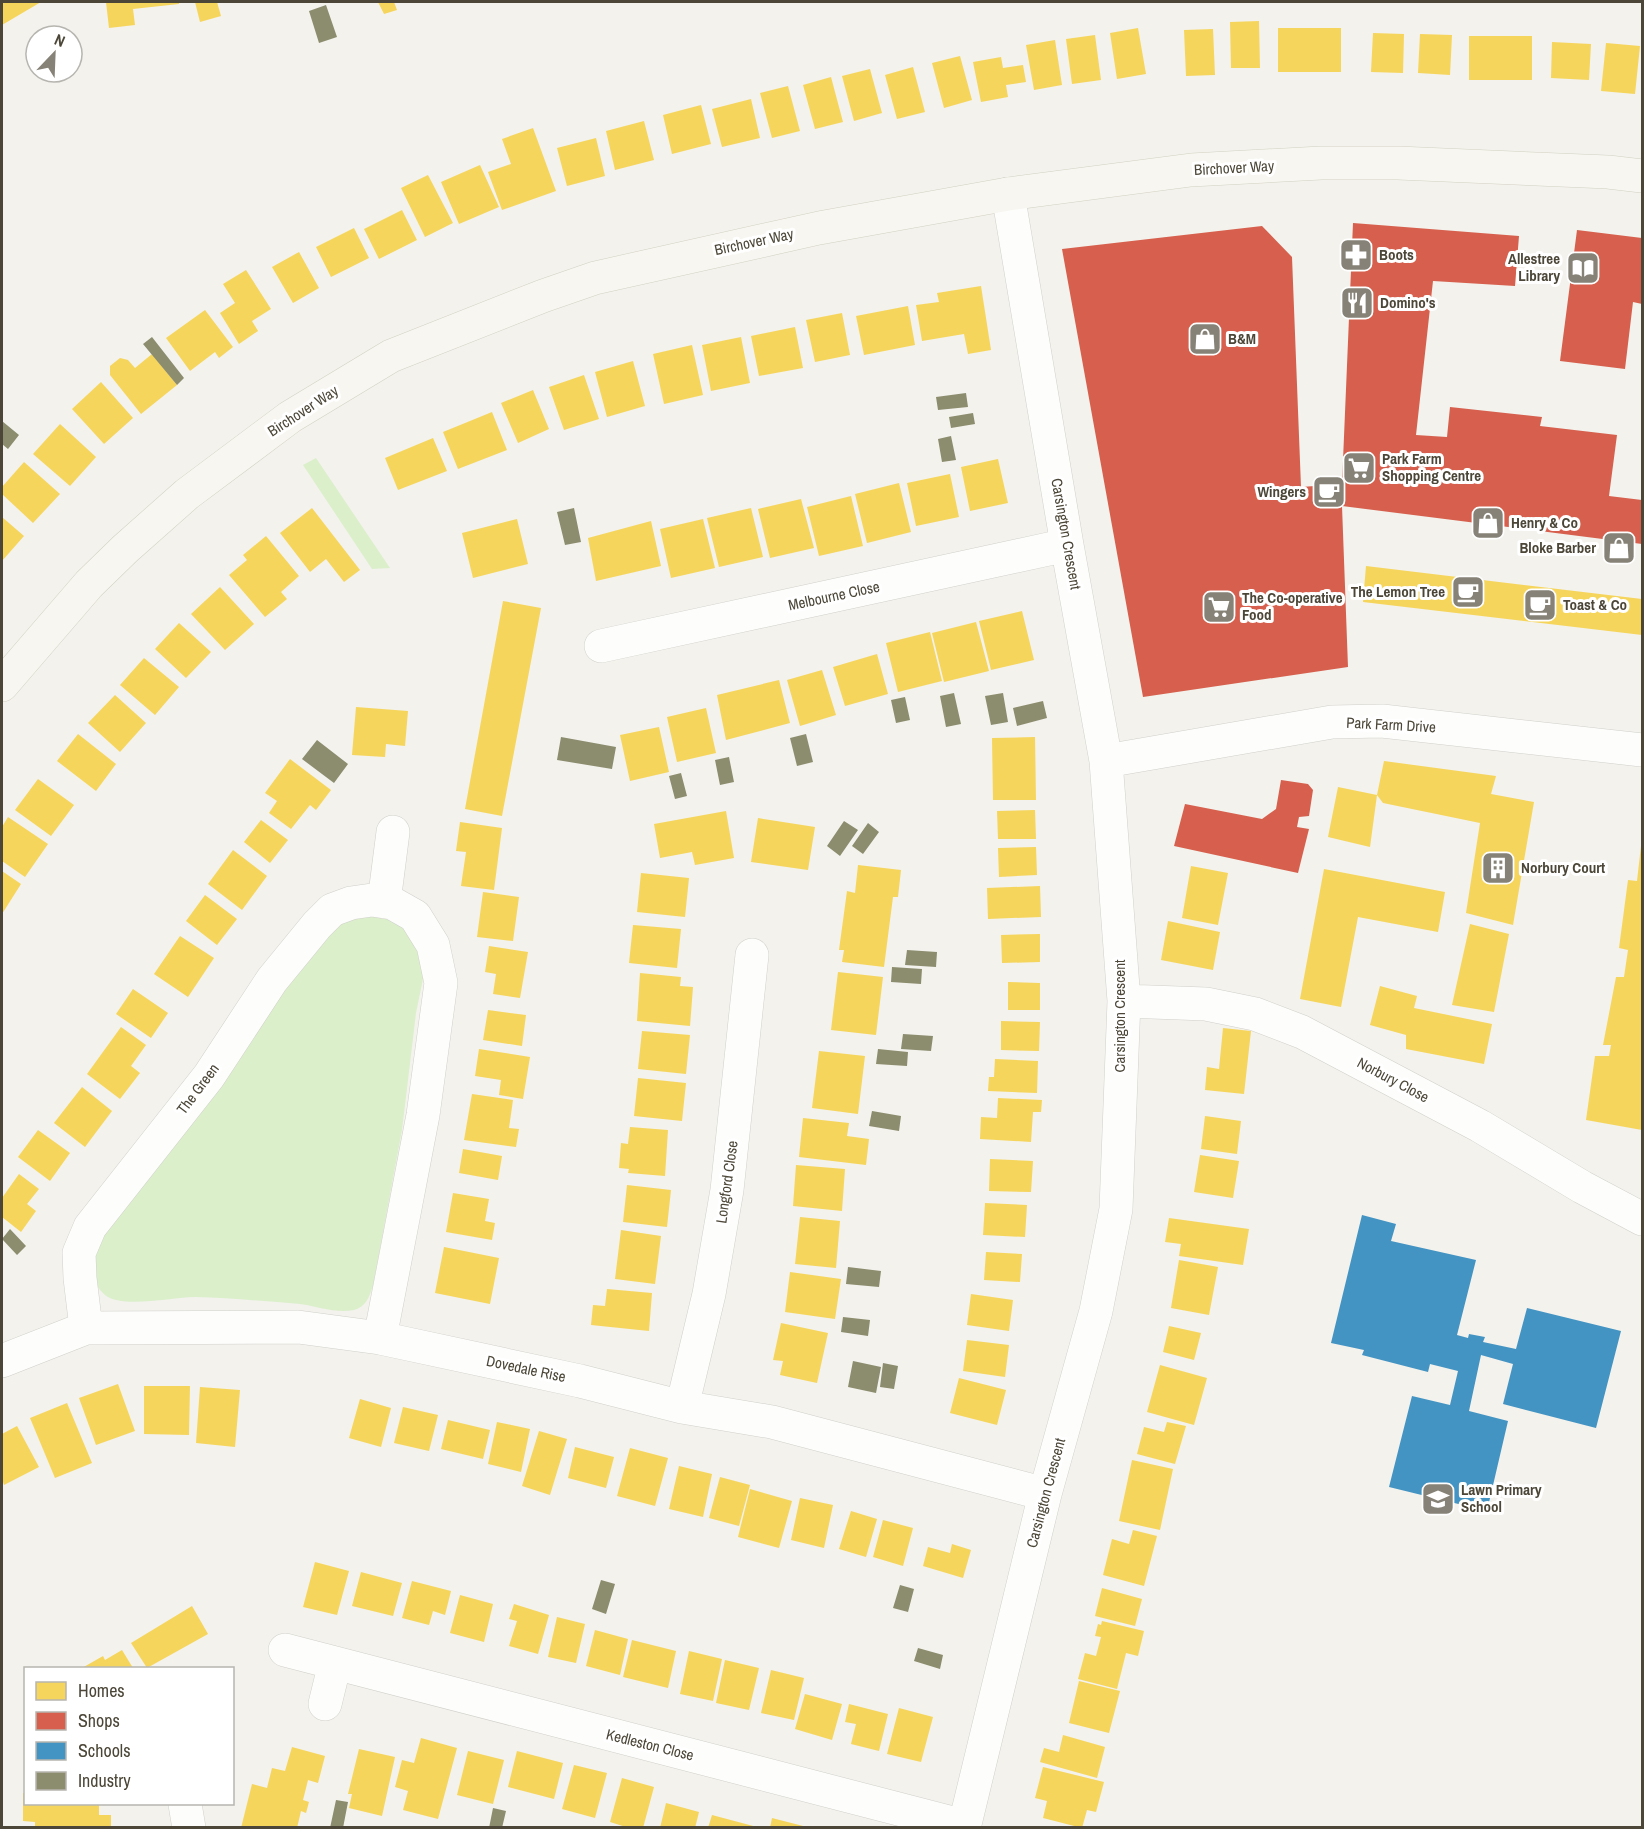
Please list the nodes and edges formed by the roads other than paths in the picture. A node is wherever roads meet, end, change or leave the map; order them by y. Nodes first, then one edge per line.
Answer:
1 (1642, 176) edge
2 (1008, 194) junction
3 (1067, 545) junction
4 (601, 646) dead end
5 (2, 685) edge
6 (1642, 750) edge
7 (1106, 761) junction
8 (393, 832) dead end
9 (384, 902) junction
10 (752, 955) dead end
11 (1124, 1000) junction
12 (1642, 1219) edge
13 (86, 1328) junction
14 (380, 1338) junction
15 (2, 1361) edge
16 (682, 1407) junction
17 (1045, 1494) junction
18 (285, 1650) dead end
19 (335, 1663) junction
20 (325, 1704) dead end
21 (185, 1805) edge
22 (189, 1827) edge
23 (964, 1827) edge

1 - 2 street, Birchover Way
2 - 3 street, Carsington Crescent
2 - 5 street, Birchover Way
3 - 4 street, Melbourne Close
3 - 7 street, Carsington Crescent
6 - 7 street, Park Farm Drive
7 - 11 street, Carsington Crescent
8 - 9 street
9 - 13 street, The Green
9 - 14 street, The Green
10 - 16 street, Longford Close
11 - 12 street, Norbury Close
11 - 17 street, Carsington Crescent
13 - 14 street, Dovedale Rise
13 - 15 street, Dovedale Rise
14 - 16 street, Dovedale Rise
16 - 17 street, Dovedale Rise
17 - 23 street, Carsington Crescent
18 - 19 street, Kedleston Close
19 - 20 street
19 - 23 street, Kedleston Close
21 - 22 street

